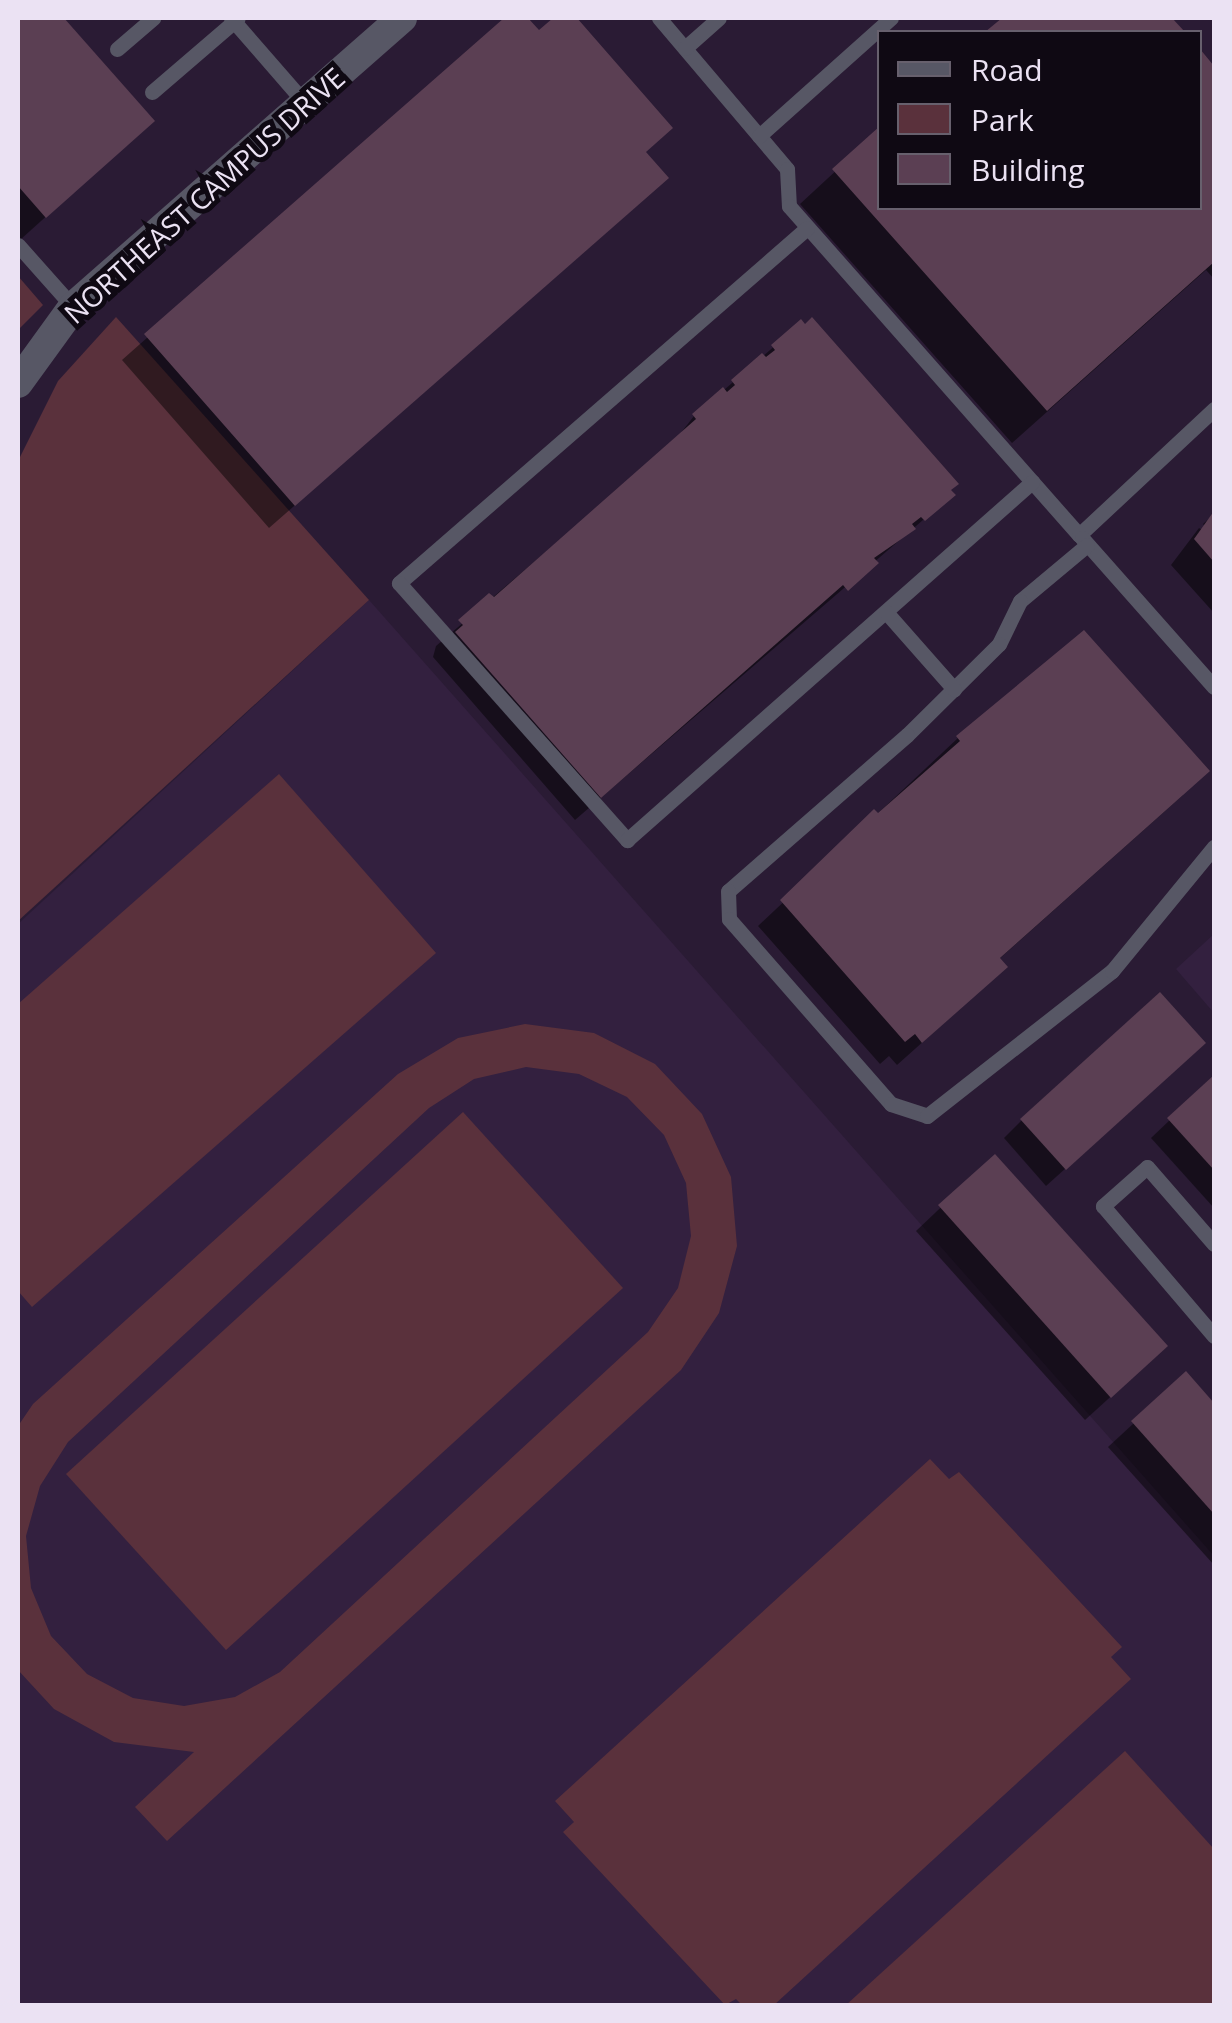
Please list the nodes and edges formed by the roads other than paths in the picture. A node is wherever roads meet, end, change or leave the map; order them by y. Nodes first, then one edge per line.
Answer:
1 (154, 18) edge
2 (402, 18) edge
3 (659, 18) edge
4 (719, 18) edge
5 (890, 18) edge
6 (234, 19) edge
7 (685, 48) junction
8 (117, 49) dead end
9 (152, 92) dead end
10 (305, 103) junction
11 (759, 136) junction
12 (808, 228) junction
13 (18, 245) edge
14 (73, 307) junction
15 (18, 382) edge
16 (1214, 409) edge
17 (1032, 482) junction
18 (1083, 540) junction
19 (886, 612) junction
20 (1214, 687) edge
21 (954, 689) junction
22 (1214, 847) edge
23 (1214, 1244) edge
24 (1214, 1336) edge

1 - 8 lane
2 - 10 street, NORTHEAST CAMPUS DRIVE
3 - 7 lane
4 - 7 lane
5 - 11 lane
6 - 9 lane
6 - 10 lane
7 - 11 lane
10 - 14 street, NORTHEAST CAMPUS DRIVE
11 - 12 lane
12 - 17 lane
12 - 19 lane
13 - 14 lane
14 - 15 street, NORTHEAST CAMPUS DRIVE
16 - 18 lane
17 - 18 lane
17 - 19 lane
18 - 20 lane
18 - 21 lane
19 - 21 lane
21 - 22 lane
23 - 24 lane

